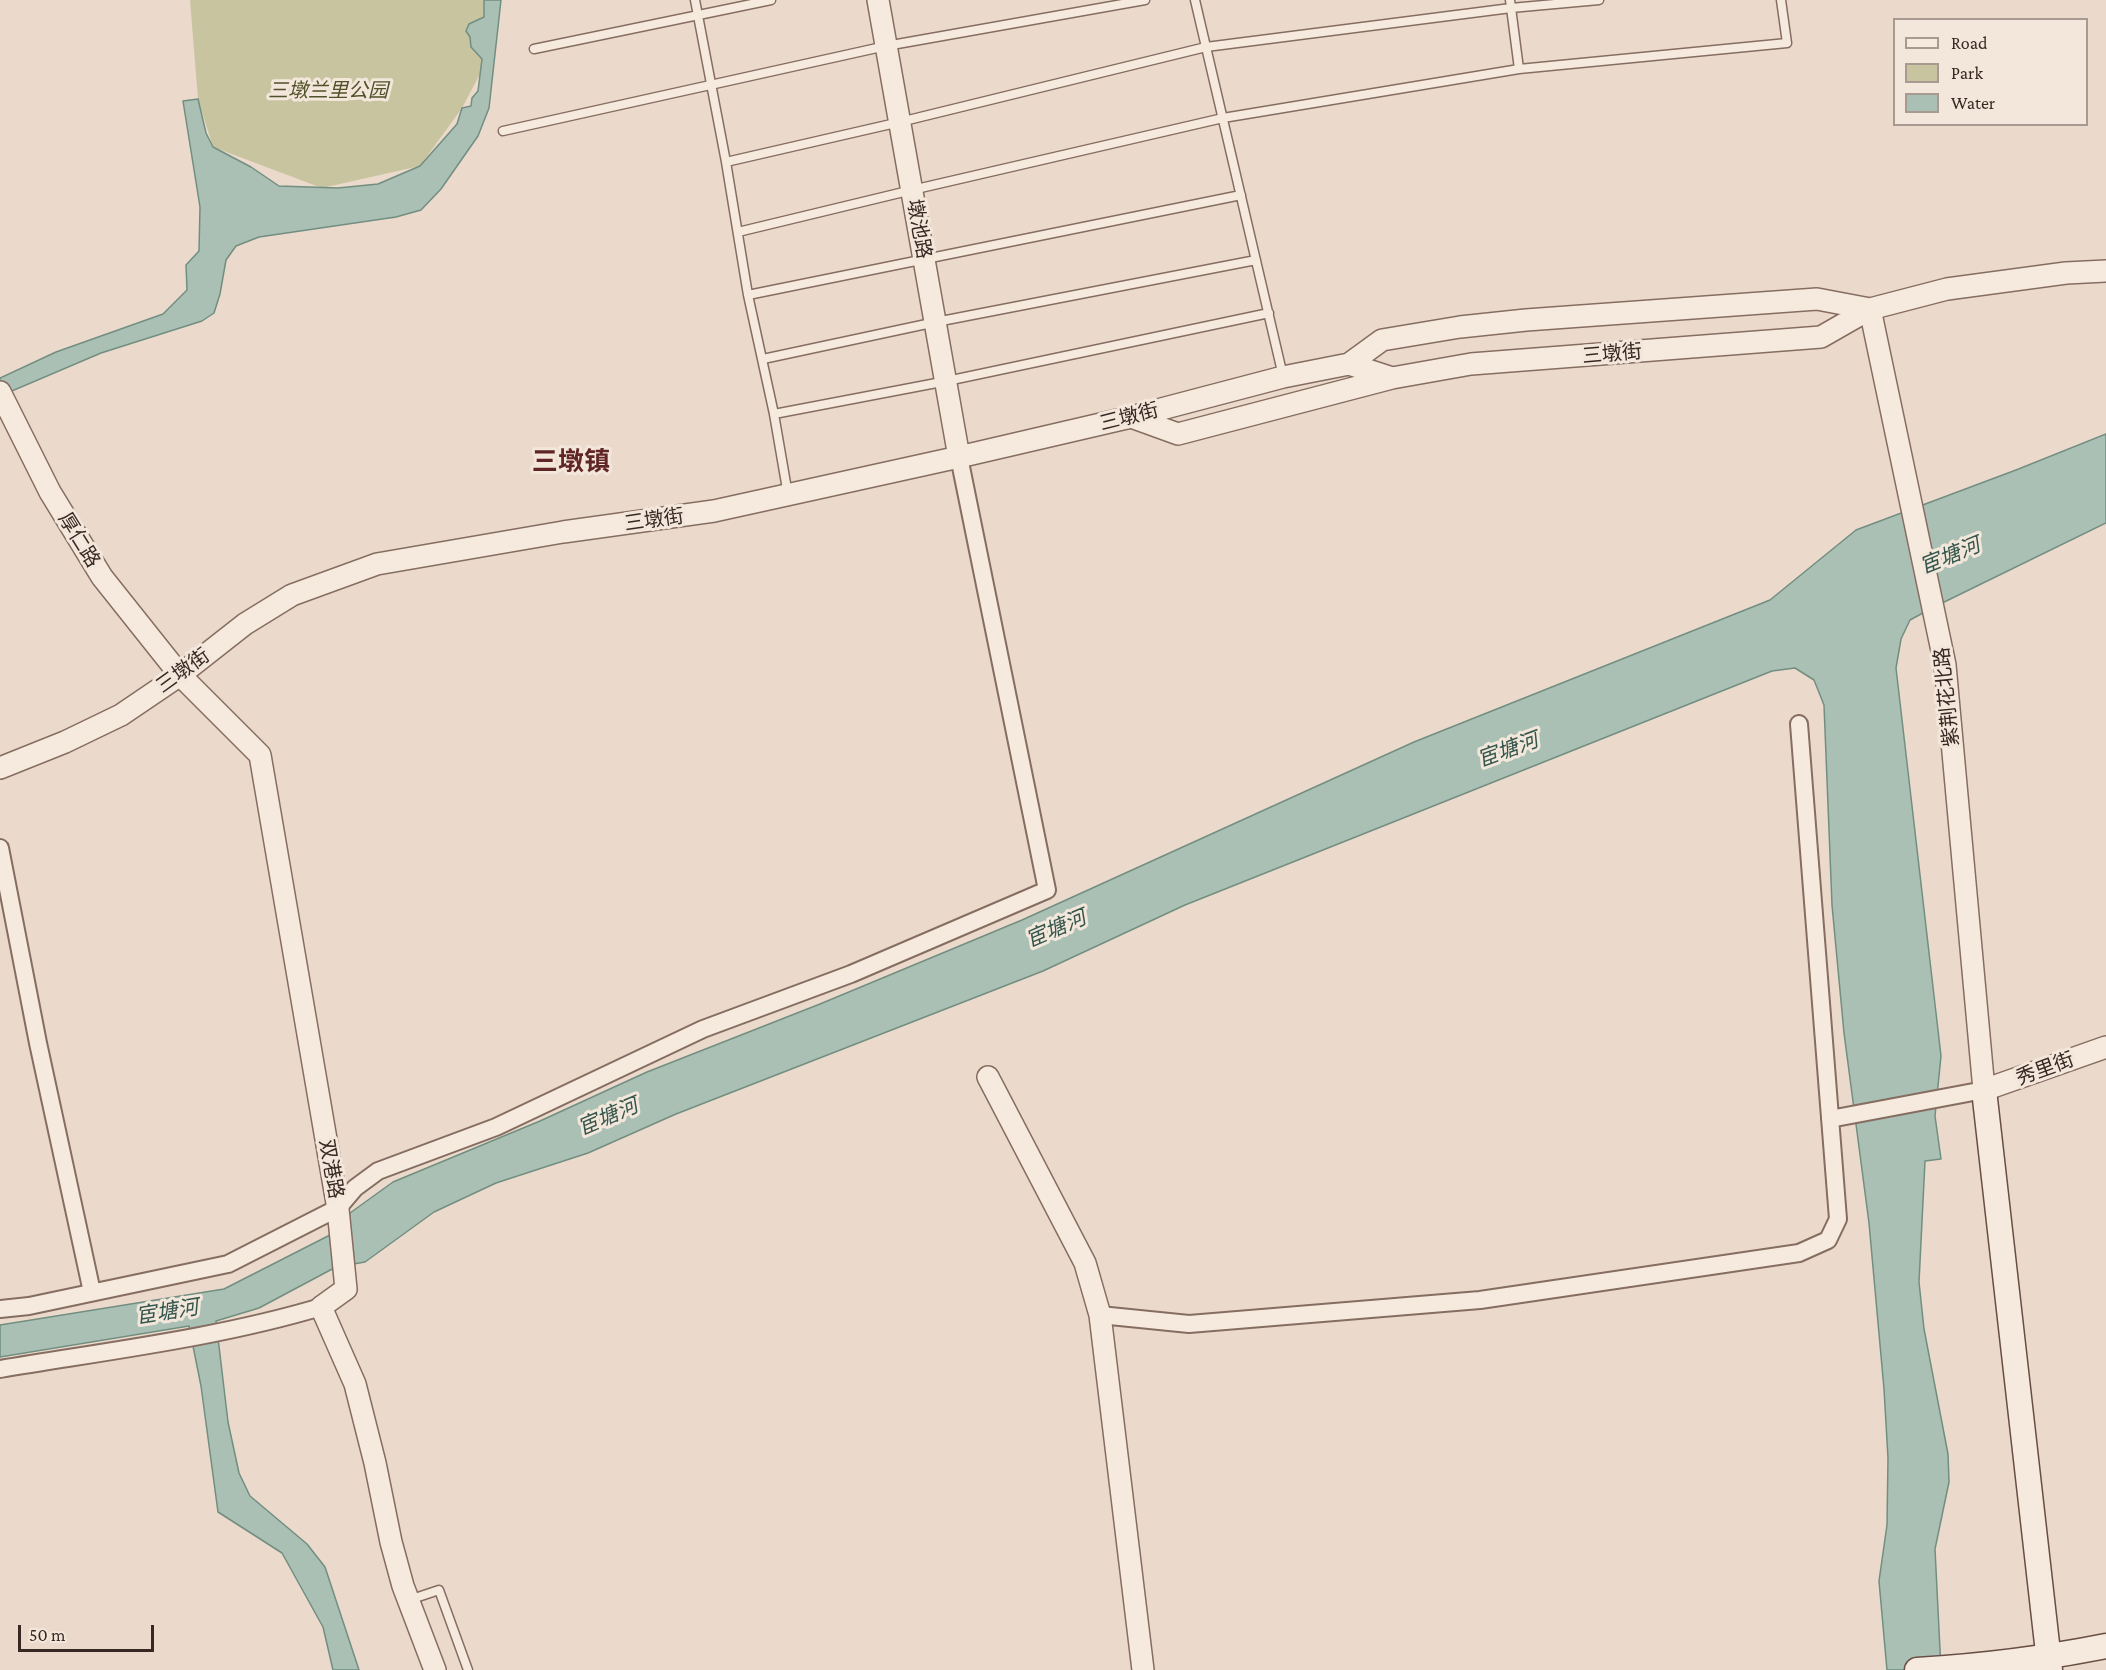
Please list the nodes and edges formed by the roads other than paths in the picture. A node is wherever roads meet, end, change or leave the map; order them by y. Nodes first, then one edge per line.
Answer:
1 (694, 0) edge
2 (771, 0) edge
3 (878, 0) edge
4 (1145, 0) edge
5 (1195, 0) edge
6 (1599, 0) edge
7 (1782, 0) edge
8 (1511, 4) edge
9 (698, 15) junction
10 (886, 46) junction
11 (1206, 47) junction
12 (534, 49) dead end
13 (1519, 69) junction
14 (712, 84) junction
15 (1223, 118) junction
16 (900, 122) junction
17 (503, 131) dead end
18 (726, 162) junction
19 (912, 190) junction
20 (1241, 195) junction
21 (738, 232) junction
22 (924, 260) junction
23 (1256, 260) junction
24 (2106, 271) edge
25 (748, 295) junction
26 (1870, 309) junction
27 (1269, 313) junction
28 (936, 322) junction
29 (763, 359) junction
30 (1348, 364) junction
31 (1283, 377) junction
32 (1392, 378) junction
33 (947, 381) junction
34 (0, 392) edge
35 (774, 414) junction
36 (1131, 417) junction
37 (959, 457) junction
38 (789, 495) junction
39 (180, 675) junction
40 (1799, 724) dead end
41 (0, 768) edge
42 (0, 848) edge
43 (2106, 1047) edge
44 (988, 1077) dead end
45 (1984, 1090) junction
46 (1830, 1119) junction
47 (338, 1208) junction
48 (92, 1293) junction
49 (321, 1307) junction
50 (0, 1310) edge
51 (1100, 1315) junction
52 (0, 1369) edge
53 (408, 1600) junction
54 (2106, 1646) edge
55 (2048, 1664) edge
56 (435, 1670) edge
57 (468, 1670) edge
58 (1143, 1670) edge
59 (1917, 1670) edge

1 - 9 lane
2 - 9 lane
3 - 10 street, 墩池路
4 - 10 lane
5 - 11 lane
6 - 8 lane
7 - 13 lane
8 - 11 lane
8 - 13 lane
9 - 12 lane
9 - 14 lane
10 - 14 lane
10 - 16 street, 墩池路
11 - 15 lane
11 - 16 lane
13 - 15 lane
14 - 17 lane
14 - 18 lane
15 - 19 lane
15 - 20 lane
16 - 18 lane
16 - 19 street, 墩池路
18 - 21 lane
19 - 21 lane
19 - 22 street, 墩池路
20 - 22 lane
20 - 23 lane
21 - 25 lane
22 - 25 lane
22 - 28 street, 墩池路
23 - 27 lane
23 - 28 lane
24 - 26 street, 三墩街
25 - 29 lane
26 - 30 street, 三墩街
26 - 32 street, 三墩街
26 - 45 street, 紫荆花北路
27 - 31 lane
27 - 33 lane
28 - 29 lane
28 - 33 street, 墩池路
29 - 35 lane
30 - 31 street, 三墩街
30 - 32 street, 三墩街
31 - 36 street, 三墩街
32 - 36 street
33 - 35 lane
33 - 37 street, 墩池路
34 - 39 street, 厚仁路
35 - 38 lane
36 - 37 street, 三墩街
37 - 38 street, 三墩街
37 - 47 street
38 - 39 street, 三墩街
39 - 41 street, 三墩街
39 - 47 street, 双港路
40 - 46 street
42 - 48 street
43 - 45 street, 秀里街
44 - 51 street
45 - 46 street
45 - 55 main road
46 - 51 street
47 - 48 street
47 - 49 street, 双港路
48 - 50 street
49 - 52 street
49 - 53 street
51 - 58 street
53 - 56 street
53 - 57 lane
54 - 55 main road
55 - 59 main road

